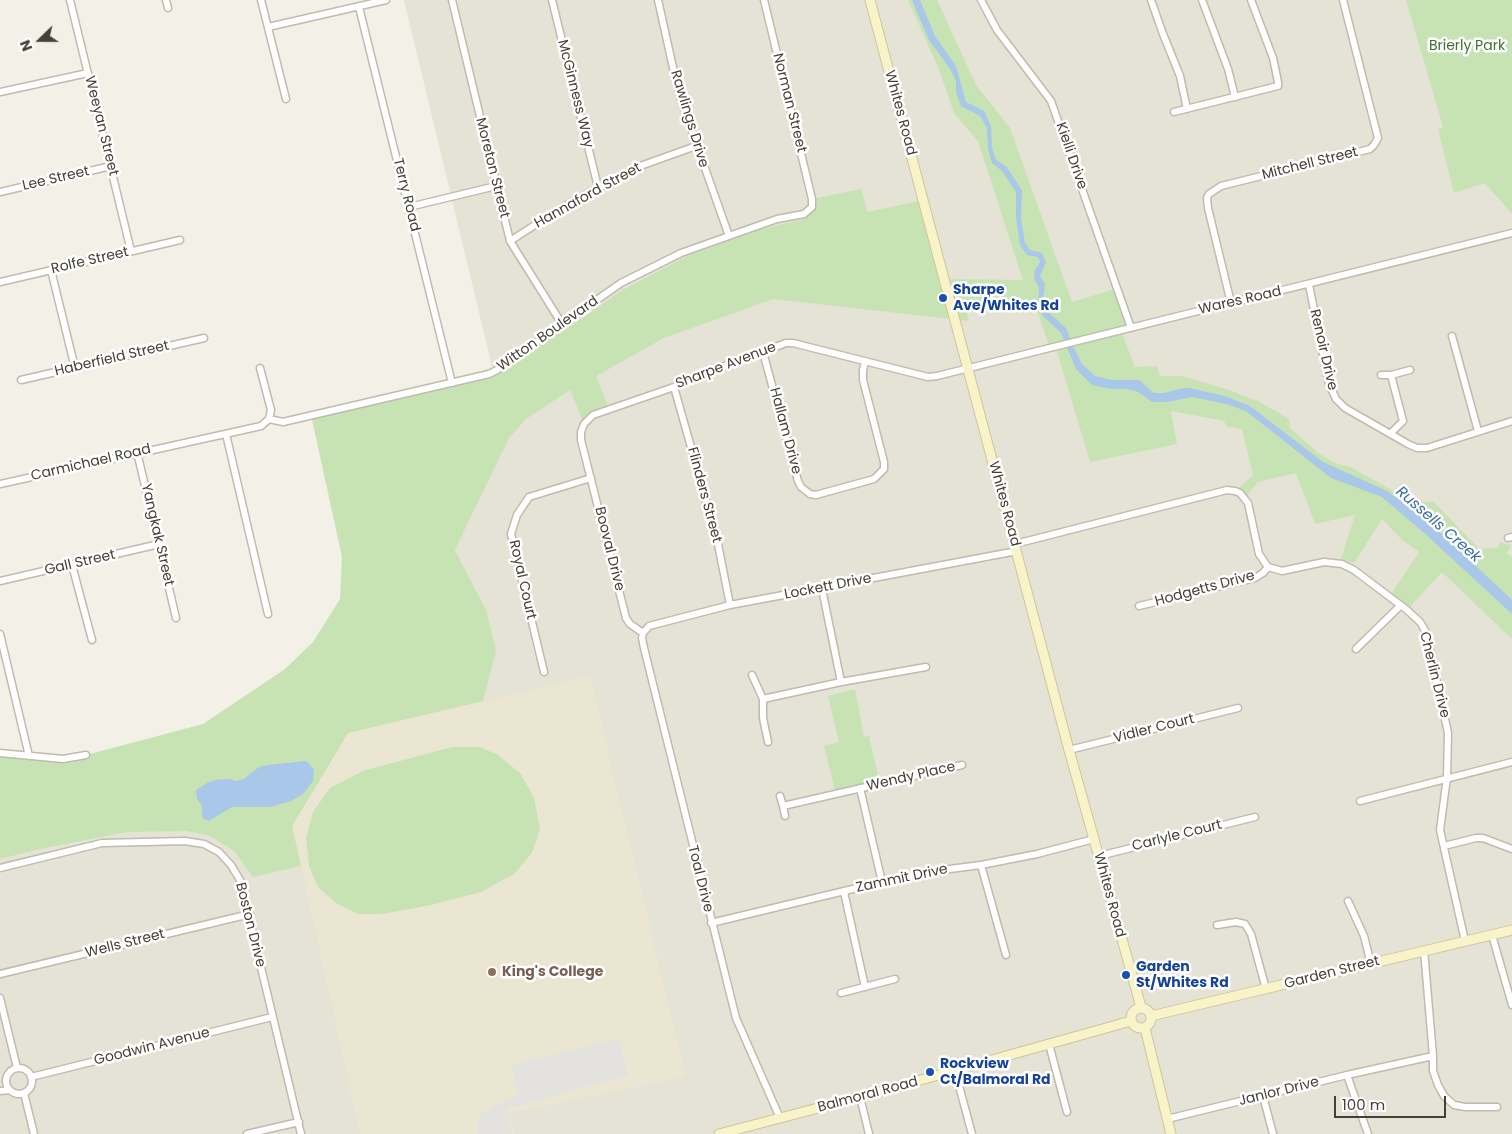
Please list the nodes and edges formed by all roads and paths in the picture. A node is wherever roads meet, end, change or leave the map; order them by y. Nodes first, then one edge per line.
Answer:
1 (70, 0) edge
2 (166, 0) edge
3 (260, 0) edge
4 (386, 0) edge
5 (452, 0) edge
6 (552, 0) edge
7 (658, 0) edge
8 (764, 0) edge
9 (870, 0) edge
10 (981, 0) edge
11 (1151, 0) edge
12 (1202, 0) edge
13 (1252, 0) edge
14 (1343, 0) edge
15 (359, 7) junction
16 (168, 8) dead end
17 (268, 27) junction
18 (88, 73) junction
19 (0, 92) edge
20 (1235, 97) junction
21 (286, 99) dead end
22 (1187, 109) junction
23 (1174, 112) dead end
24 (696, 146) junction
25 (112, 166) junction
26 (496, 186) junction
27 (598, 187) junction
28 (0, 192) edge
29 (812, 205) joint
30 (409, 207) junction
31 (1512, 233) edge
32 (729, 236) junction
33 (180, 240) dead end
34 (510, 241) junction
35 (131, 251) junction
36 (51, 270) junction
37 (0, 282) edge
38 (1309, 285) junction
39 (1231, 303) junction
40 (562, 324) junction
41 (1131, 328) junction
42 (1452, 336) dead end
43 (204, 338) dead end
44 (763, 352) junction
45 (865, 362) junction
46 (75, 368) junction
47 (260, 368) dead end
48 (967, 370) junction
49 (1410, 370) dead end
50 (1380, 375) dead end
51 (1391, 375) junction
52 (21, 380) dead end
53 (452, 383) junction
54 (674, 387) junction
55 (269, 419) junction
56 (1512, 421) edge
57 (1478, 431) junction
58 (226, 434) junction
59 (1391, 434) junction
60 (183, 444) joint
61 (137, 452) junction
62 (586, 459) joint
63 (591, 478) junction
64 (0, 483) edge
65 (160, 544) junction
66 (1016, 548) junction
67 (72, 564) junction
68 (1268, 567) junction
69 (0, 581) edge
70 (822, 589) junction
71 (730, 605) junction
72 (1401, 605) junction
73 (1139, 606) dead end
74 (268, 614) dead end
75 (176, 618) dead end
76 (643, 633) junction
77 (0, 634) edge
78 (92, 640) dead end
79 (1356, 649) dead end
80 (926, 667) dead end
81 (544, 672) dead end
82 (752, 675) dead end
83 (841, 682) junction
84 (763, 699) junction
85 (1238, 708) dead end
86 (768, 742) dead end
87 (1069, 750) junction
88 (0, 753) edge
89 (86, 755) dead end
90 (29, 756) junction
91 (1512, 762) edge
92 (962, 765) dead end
93 (1447, 777) junction
94 (860, 788) junction
95 (780, 796) dead end
96 (1360, 801) dead end
97 (783, 806) junction
98 (785, 816) dead end
99 (1255, 817) dead end
100 (1094, 839) junction
101 (1444, 846) junction
102 (1512, 849) edge
103 (1099, 856) junction
104 (981, 865) junction
105 (0, 868) edge
106 (882, 882) junction
107 (844, 892) junction
108 (1348, 901) dead end
109 (250, 914) junction
110 (711, 923) junction
111 (1217, 925) dead end
112 (1512, 930) edge
113 (1492, 935) junction
114 (1465, 941) junction
115 (1424, 950) junction
116 (1006, 955) dead end
117 (1371, 964) junction
118 (0, 974) edge
119 (895, 979) dead end
120 (865, 987) junction
121 (1266, 989) junction
122 (841, 994) dead end
123 (0, 998) edge
124 (1512, 1006) edge
125 (1141, 1007) junction
126 (1151, 1016) junction
127 (272, 1017) junction
128 (1131, 1021) junction
129 (1145, 1028) junction
130 (1049, 1044) junction
131 (1433, 1056) junction
132 (18, 1068) junction
133 (955, 1071) junction
134 (1347, 1075) junction
135 (7, 1076) junction
136 (31, 1077) junction
137 (0, 1080) edge
138 (10, 1090) junction
139 (0, 1091) edge
140 (24, 1093) junction
141 (1263, 1096) junction
142 (860, 1097) junction
143 (1496, 1107) dead end
144 (1067, 1112) dead end
145 (780, 1118) junction
146 (1167, 1119) junction
147 (298, 1122) junction
148 (34, 1134) edge
149 (247, 1134) edge
150 (301, 1134) edge
151 (719, 1134) edge
152 (869, 1134) edge
153 (972, 1134) edge
154 (1171, 1134) edge
155 (1273, 1134) edge
156 (1368, 1134) edge

1 - 18 street, Weeyan Street
2 - 16 street
3 - 17 street
4 - 15 street
5 - 26 street, Moreton Street
6 - 27 street, McGinness Way
7 - 24 street, Rawlings Drive
8 - 29 street, Norman Street
9 - 48 street, Whites Road
10 - 41 street, Kielli Drive
11 - 22 street
12 - 20 street
13 - 20 street
14 - 39 street, Mitchell Street
15 - 17 street
15 - 30 street, Terry Road
17 - 21 street
18 - 19 street
18 - 25 street, Weeyan Street
20 - 22 street
22 - 23 street
24 - 27 street, Hannaford Street
24 - 32 street, Rawlings Drive
25 - 28 street, Lee Street
25 - 35 street, Weeyan Street
26 - 30 street
26 - 34 street, Moreton Street
27 - 34 street, Hannaford Street
29 - 32 street, Witton Boulevard
30 - 53 street, Terry Road
31 - 38 street, Wares Road
32 - 40 street, Witton Boulevard
33 - 35 street, Rolfe Street
34 - 40 street, Moreton Street
35 - 36 street, Rolfe Street
36 - 37 street, Rolfe Street
36 - 46 street
38 - 39 street, Wares Road
38 - 59 street, Renoir Drive
39 - 41 street, Wares Road
40 - 53 street, Witton Boulevard
41 - 48 street, Wares Road
42 - 57 street
43 - 46 street, Haberfield Street
44 - 45 street, Sharpe Avenue
44 - 45 street, Hallam Drive
44 - 54 street, Sharpe Avenue
45 - 48 street, Sharpe Avenue
46 - 52 street, Haberfield Street
47 - 55 street
48 - 66 street, Whites Road
49 - 51 street
50 - 51 street
51 - 59 street
53 - 55 street, Witton Boulevard
54 - 62 street, Sharpe Avenue
54 - 71 street, Flinders Street
55 - 58 street, Witton Boulevard
56 - 57 street, Renoir Drive
57 - 59 street, Renoir Drive
58 - 60 street, Witton Boulevard
58 - 74 street
60 - 61 street, Carmichael Road
61 - 64 street, Carmichael Road
61 - 65 street, Yangkak Street
62 - 63 street, Booval Drive
63 - 76 street, Booval Drive
63 - 81 street, Royal Court
65 - 67 street, Gall Street
65 - 75 street, Yangkak Street
66 - 68 street
66 - 70 street, Lockett Drive
66 - 87 street, Whites Road
67 - 69 street, Gall Street
67 - 78 street
68 - 72 street, Cherlin Drive
68 - 73 street, Hodgetts Drive
70 - 71 street, Lockett Drive
70 - 83 street
71 - 76 street, Lockett Drive
72 - 79 street
72 - 93 street, Cherlin Drive
76 - 110 street, Toal Drive
77 - 90 street
80 - 83 street
82 - 84 street
83 - 84 street
84 - 86 street
85 - 87 street, Vidler Court
87 - 100 street, Whites Road
88 - 90 street
89 - 90 street
91 - 93 street
92 - 94 street, Wendy Place
93 - 96 street
93 - 101 street, Cherlin Drive
94 - 97 street, Wendy Place
94 - 106 street, Wendy Place
95 - 97 street
97 - 98 street
99 - 103 street, Carlyle Court
100 - 103 street, Whites Road
100 - 104 street, Zammit Drive
101 - 102 street
101 - 114 street, Cherlin Drive
103 - 125 street, Whites Road
104 - 106 street, Zammit Drive
104 - 116 street
105 - 109 street, Boston Drive
106 - 107 street, Zammit Drive
107 - 110 street, Zammit Drive
107 - 120 street
108 - 117 street
109 - 118 street, Wells Street
109 - 127 street, Boston Drive
110 - 145 street, Toal Drive
111 - 121 street
112 - 113 street, Garden Street
113 - 114 street, Garden Street
113 - 124 street
114 - 115 street, Garden Street
115 - 117 street, Garden Street
115 - 131 street
117 - 121 street, Garden Street
119 - 120 street
120 - 122 street
121 - 126 street, Garden Street
123 - 132 street
125 - 126 street
125 - 128 street
126 - 129 street
127 - 136 street, Goodwin Avenue
127 - 147 street, Boston Drive
128 - 129 street
128 - 130 street, Balmoral Road
129 - 146 street
130 - 133 street, Balmoral Road
130 - 144 street
131 - 134 street, Janlor Drive
131 - 143 street
132 - 135 street
132 - 136 street
133 - 142 street, Balmoral Road
133 - 153 street
134 - 141 street, Janlor Drive
134 - 156 street
135 - 137 street
135 - 138 street
136 - 140 street
138 - 139 street
138 - 140 street
140 - 148 street
141 - 146 street, Janlor Drive
141 - 155 street
142 - 145 street, Balmoral Road
142 - 152 street
145 - 151 street, Balmoral Road
146 - 154 street
147 - 149 street
147 - 150 street, Boston Drive

